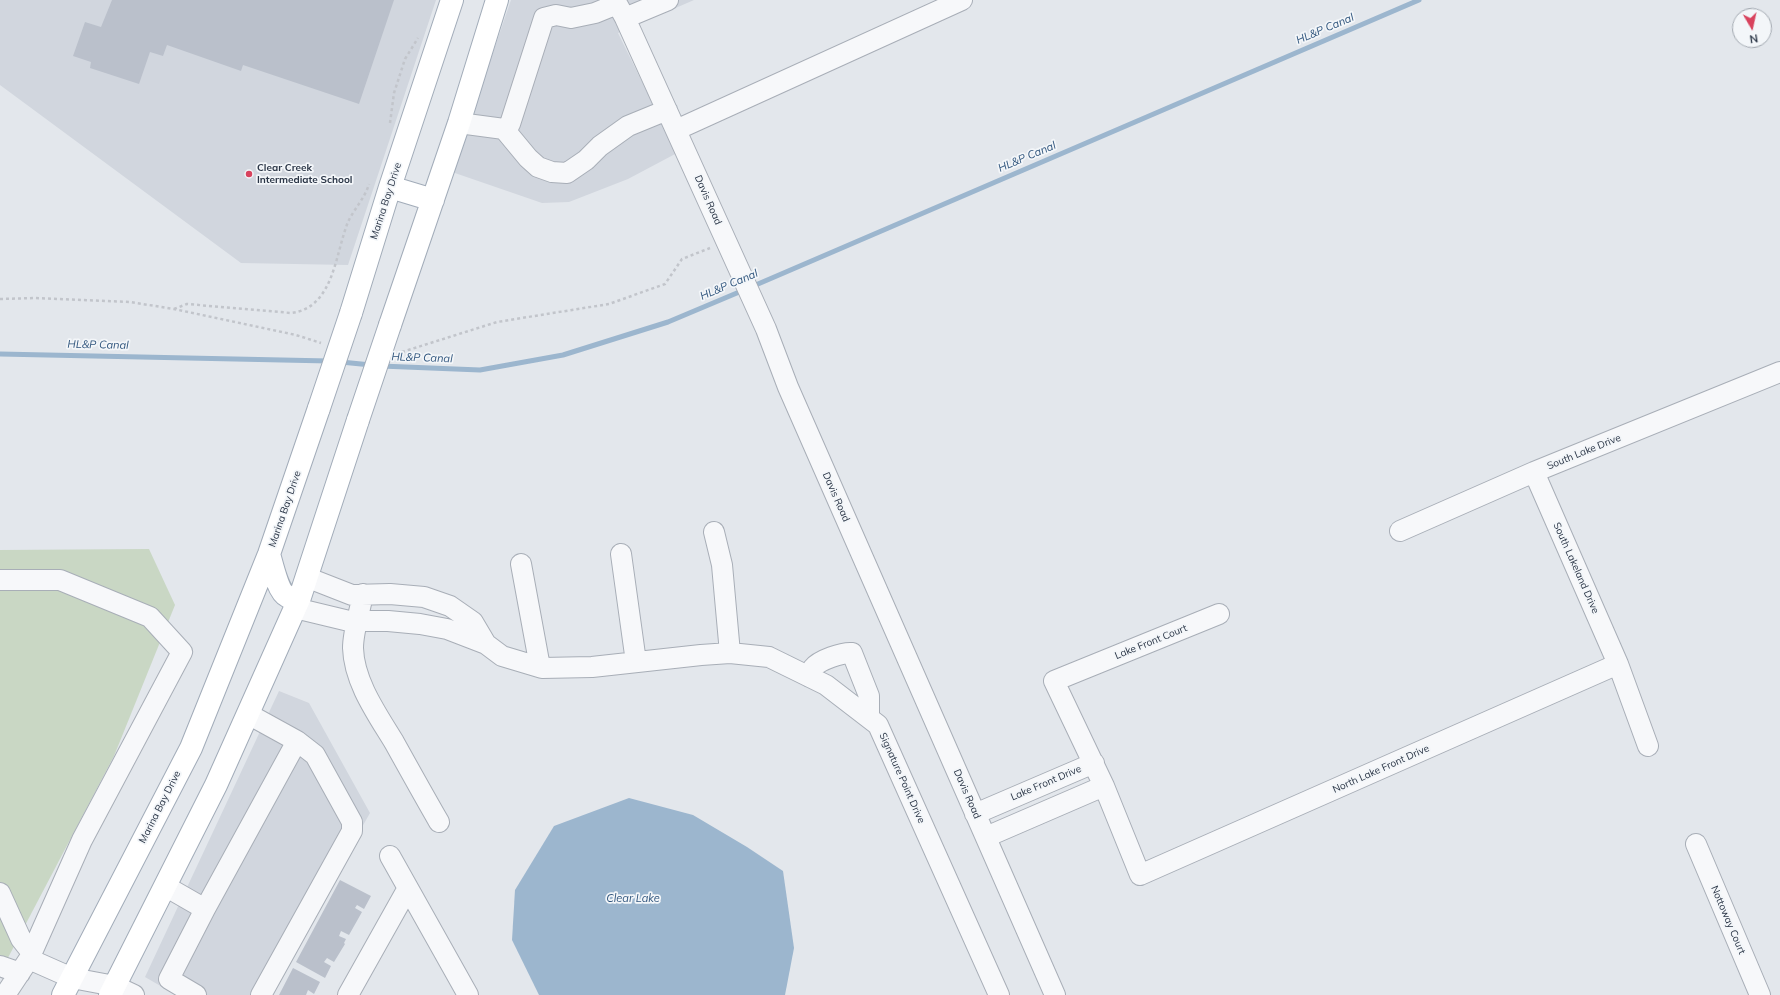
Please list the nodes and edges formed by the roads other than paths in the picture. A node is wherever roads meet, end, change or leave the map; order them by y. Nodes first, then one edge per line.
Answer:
1 (452, 0) edge
2 (497, 0) edge
3 (668, 0) edge
4 (962, 0) edge
5 (619, 7) edge
6 (667, 110) junction
7 (459, 123) junction
8 (504, 129) junction
9 (676, 130) junction
10 (390, 187) junction
11 (433, 200) junction
12 (1775, 374) edge
13 (1534, 472) junction
14 (1400, 531) dead end
15 (714, 532) dead end
16 (270, 554) junction
17 (621, 554) dead end
18 (522, 564) dead end
19 (0, 580) edge
20 (300, 594) junction
21 (363, 594) junction
22 (1219, 614) dead end
23 (358, 621) junction
24 (486, 644) junction
25 (730, 653) junction
26 (636, 662) junction
27 (1618, 664) junction
28 (540, 667) junction
29 (810, 677) junction
30 (248, 714) junction
31 (869, 718) junction
32 (298, 741) junction
33 (1648, 746) dead end
34 (1094, 763) junction
35 (1104, 786) junction
36 (975, 814) junction
37 (439, 822) dead end
38 (986, 837) junction
39 (1696, 844) dead end
40 (390, 856) dead end
41 (1144, 873) joint
42 (165, 886) junction
43 (408, 888) junction
44 (0, 893) edge
45 (205, 909) junction
46 (27, 962) junction
47 (0, 966) edge
48 (73, 989) edge
49 (113, 990) edge
50 (5, 995) edge
51 (134, 995) edge
52 (196, 995) edge
53 (261, 995) edge
54 (348, 995) edge
55 (468, 995) edge
56 (999, 995) edge
57 (1055, 995) edge
58 (1760, 995) edge

1 - 10 main road, Marina Bay Drive
2 - 7 main road
3 - 5 street
4 - 9 street
5 - 6 street, Davis Road
5 - 8 street
6 - 8 street
6 - 9 street, Davis Road
7 - 8 street
7 - 11 main road
9 - 36 street, Davis Road
10 - 11 main road
10 - 16 main road, Marina Bay Drive, bridge
11 - 20 main road, bridge
12 - 13 street, South Lake Drive
13 - 14 street, South Lake Drive
13 - 27 street, South Lakeland Drive
15 - 25 street
16 - 20 main road
16 - 48 main road, Marina Bay Drive
17 - 26 street
18 - 28 street
19 - 46 street
20 - 21 street, Signature Point Drive
20 - 23 street, Signature Point Drive
20 - 30 main road
21 - 23 street
21 - 24 street, Signature Point Drive
22 - 34 street, Lake Front Court
23 - 24 street, Signature Point Drive
23 - 37 street
24 - 28 street, Signature Point Drive
25 - 26 street, Signature Point Drive
25 - 29 street, Signature Point Drive
26 - 28 street, Signature Point Drive
27 - 33 street, South Lakeland Drive
27 - 41 street, North Lake Front Drive
29 - 31 street, Signature Point Drive
29 - 31 street
30 - 32 street
30 - 42 main road
31 - 56 street, Signature Point Drive
32 - 45 street
32 - 53 street
34 - 35 street, Lake Front Drive
34 - 36 street, Lake Front Drive
35 - 38 street
35 - 41 street, Lake Front Drive
36 - 38 street, Davis Road
38 - 57 street, Davis Road
39 - 58 street, Nottoway Court
40 - 43 street
42 - 45 street
42 - 49 main road
43 - 54 street
43 - 55 street
44 - 46 street
45 - 52 street
46 - 47 street
46 - 48 street
46 - 50 street
48 - 49 street
49 - 51 street

